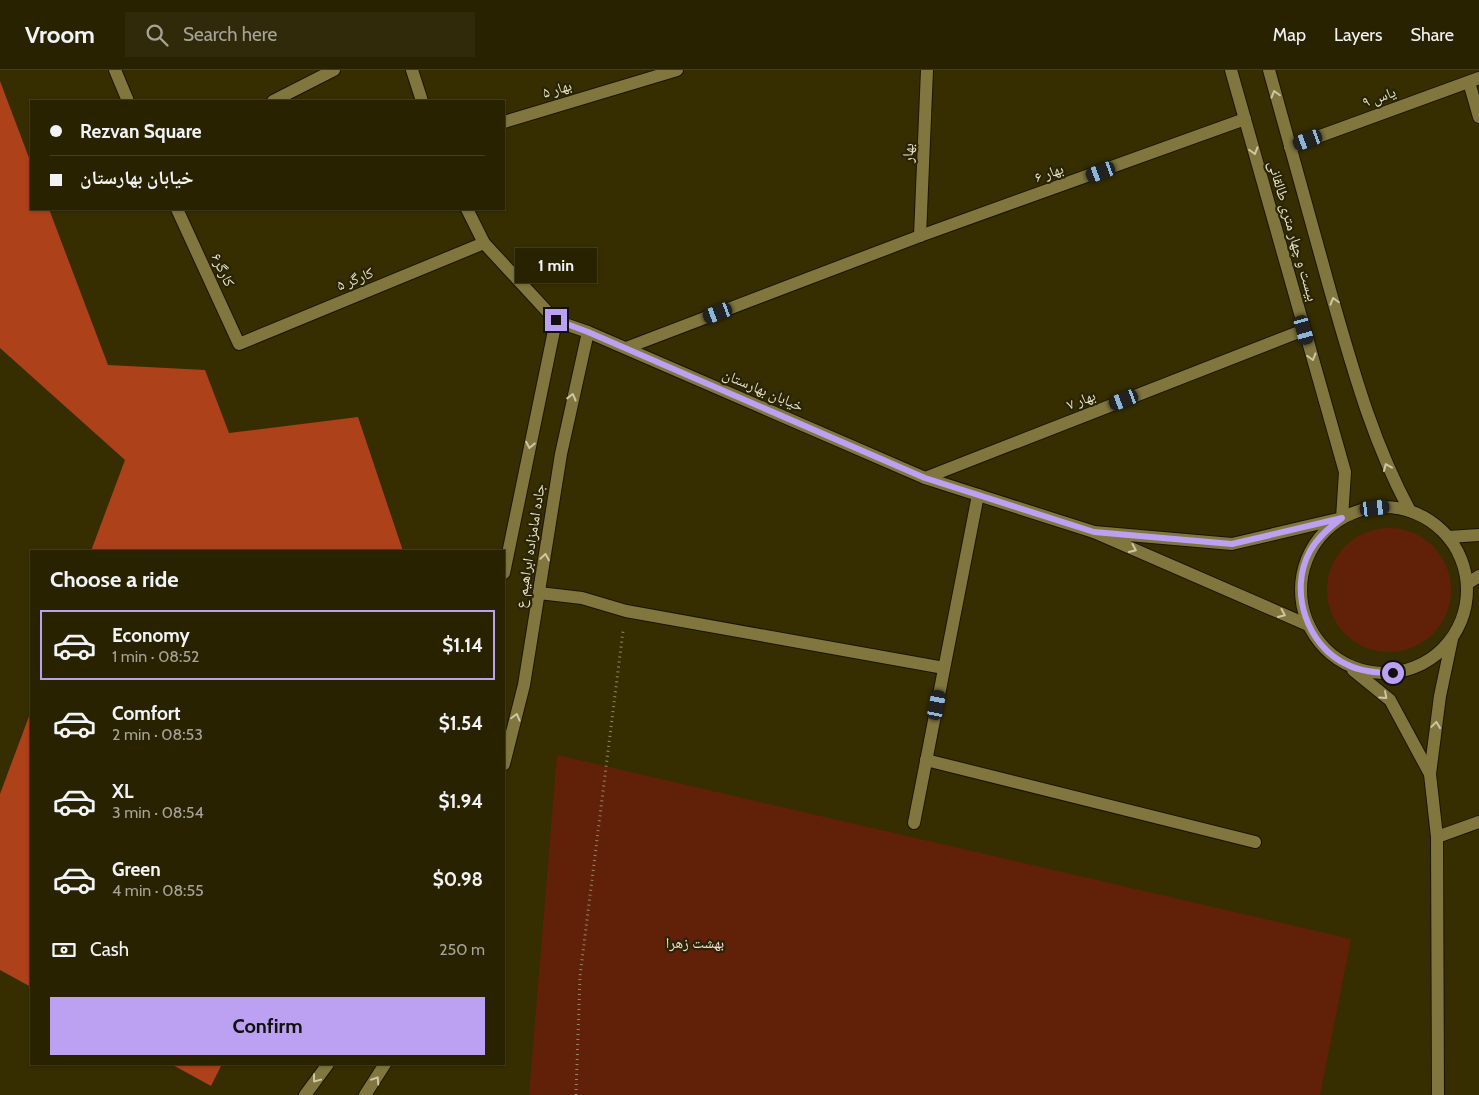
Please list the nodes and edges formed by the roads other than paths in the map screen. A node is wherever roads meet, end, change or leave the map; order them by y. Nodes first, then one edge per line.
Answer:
1 (115, 70) edge
2 (334, 70) edge
3 (412, 70) edge
4 (676, 70) edge
5 (927, 70) edge
6 (1231, 70) edge
7 (1269, 70) edge
8 (1474, 80) edge
9 (128, 100) edge
10 (275, 100) edge
11 (422, 100) edge
12 (1479, 117) edge
13 (1245, 120) junction
14 (505, 122) edge
15 (1290, 147) junction
16 (177, 210) edge
17 (468, 210) edge
18 (920, 236) junction
19 (484, 243) junction
20 (556, 320) junction
21 (1304, 330) junction
22 (588, 332) junction
23 (239, 344) joint
24 (626, 348) junction
25 (925, 478) junction
26 (978, 495) junction
27 (1410, 511) junction
28 (1342, 518) junction
29 (1094, 532) junction
30 (1479, 535) edge
31 (1448, 537) junction
32 (505, 568) edge
33 (1479, 576) edge
34 (1467, 584) junction
35 (539, 593) junction
36 (1308, 625) junction
37 (1452, 639) junction
38 (1347, 665) junction
39 (944, 668) junction
40 (505, 760) edge
41 (926, 760) junction
42 (1430, 774) junction
43 (914, 822) dead end
44 (1479, 822) edge
45 (1437, 837) junction
46 (1255, 842) dead end
47 (327, 1065) edge
48 (384, 1065) edge
49 (305, 1095) edge
50 (365, 1095) edge
51 (1438, 1095) edge

1 - 9 street
2 - 10 street
3 - 11 street
4 - 14 street, بهار ۵
5 - 18 street, بهار
6 - 13 street, بیست و چهار متری طالقانی
15 -> 7 street, بیست و چهار متری طالقانی
8 - 12 street
8 - 15 street, یاس ۹
13 - 18 street, بهار ۶
13 -> 21 street, بیست و چهار متری طالقانی
27 -> 15 street, بیست و چهار متری طالقانی
16 - 23 street, کارگر۶
17 - 19 street, خیابان بهارستان
18 - 24 street, بهار ۶
19 - 20 street, خیابان بهارستان
19 - 23 street, کارگر ۵
20 - 22 street, خیابان بهارستان
20 -> 32 street, جاده امامزاده ابراهیم ع
21 - 25 street, بهار ۷
21 -> 28 street, بیست و چهار متری طالقانی
22 - 24 street, خیابان بهارستان
35 -> 22 street, جاده امامزاده ابراهیم ع
24 - 25 street, خیابان بهارستان
25 - 26 street, خیابان بهارستان
26 - 29 street, خیابان بهارستان
26 - 39 street
27 - 28 street
27 - 31 street
28 - 29 street
28 - 36 street
29 -> 36 street
30 - 31 street
31 - 34 street
33 - 34 street
34 - 37 street
35 - 39 street
40 -> 35 street, جاده امامزاده ابراهیم ع
36 - 38 street
37 - 38 street
42 -> 37 street
38 -> 42 street
39 - 41 street
41 - 43 street
41 - 46 street
42 - 45 street
44 - 45 street
45 - 51 street
47 -> 49 street
50 -> 48 street

